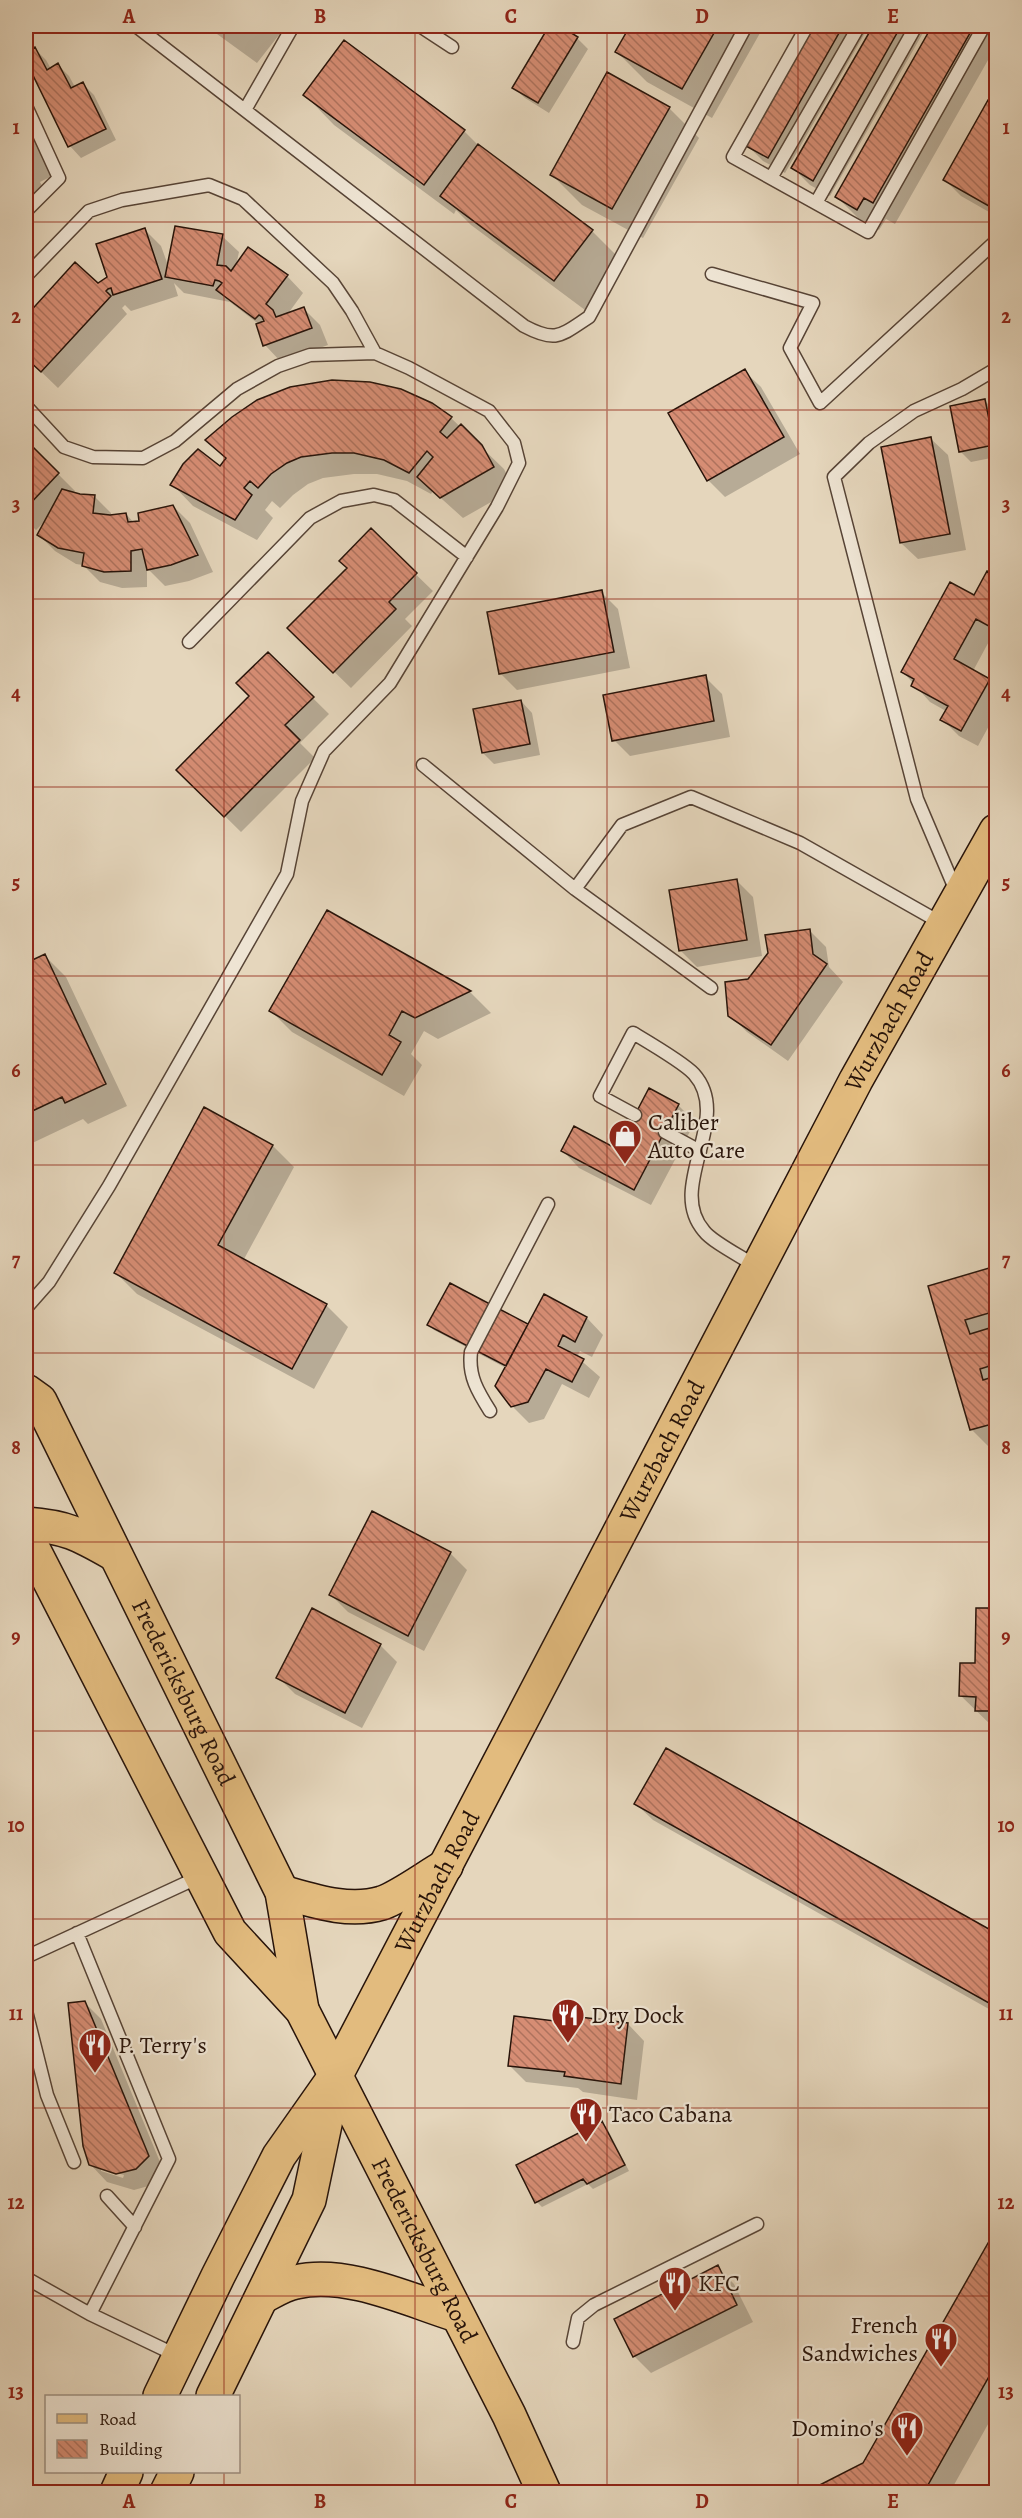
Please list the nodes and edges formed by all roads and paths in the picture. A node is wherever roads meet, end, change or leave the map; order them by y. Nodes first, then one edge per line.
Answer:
1 (136, 26) edge
2 (293, 26) edge
3 (420, 26) edge
4 (746, 26) edge
5 (807, 26) edge
6 (859, 26) edge
7 (916, 26) edge
8 (984, 26) edge
9 (452, 47) dead end
10 (26, 106) edge
11 (245, 110) junction
12 (771, 178) junction
13 (816, 202) junction
14 (26, 211) edge
15 (996, 241) edge
16 (712, 274) dead end
17 (26, 276) edge
18 (375, 353) junction
19 (996, 369) edge
20 (26, 406) edge
21 (467, 557) junction
22 (189, 642) dead end
23 (423, 765) dead end
24 (996, 831) edge
25 (575, 889) junction
26 (952, 911) junction
27 (711, 988) dead end
28 (635, 1115) dead end
29 (664, 1132) dead end
30 (700, 1151) junction
31 (548, 1204) dead end
32 (758, 1268) junction
33 (26, 1308) edge
34 (26, 1391) edge
35 (490, 1412) dead end
36 (26, 1524) edge
37 (26, 1535) edge
38 (114, 1554) junction
39 (446, 1866) junction
40 (201, 1877) junction
41 (282, 1892) junction
42 (77, 1933) junction
43 (26, 1957) edge
44 (302, 2010) junction
45 (26, 2011) edge
46 (336, 2074) junction
47 (74, 2162) dead end
48 (106, 2196) dead end
49 (757, 2224) dead end
50 (135, 2227) junction
51 (26, 2278) edge
52 (262, 2297) junction
53 (90, 2314) junction
54 (457, 2315) junction
55 (573, 2342) dead end
56 (178, 2356) junction
57 (161, 2395) edge
58 (214, 2395) edge
59 (126, 2473) edge
60 (177, 2473) edge
61 (117, 2493) edge
62 (167, 2493) edge
63 (544, 2493) edge

1 - 11 lane
2 - 11 lane
3 - 9 lane
4 - 11 lane
5 - 12 lane
6 - 12 lane
7 - 13 lane
8 - 13 lane
10 - 14 lane
12 - 13 lane
15 - 16 lane
17 - 18 lane
18 - 20 lane
18 - 21 lane
19 - 26 lane
21 - 22 lane
21 - 33 lane
23 - 25 lane
24 - 26 main road, Wurzbach Road
25 - 26 lane
25 - 27 lane
26 - 32 main road, Wurzbach Road
28 - 30 lane
29 - 30 lane
30 - 32 lane
31 - 35 lane
32 - 39 main road, Wurzbach Road
34 - 38 main road, Fredericksburg Road
36 - 38 main road
37 - 40 main road, Fredericksburg Road
38 - 41 main road, Fredericksburg Road
39 - 41 main road
39 - 46 main road, Wurzbach Road
40 - 42 lane
40 - 44 main road, Fredericksburg Road
41 - 44 main road, Fredericksburg Road
42 - 43 lane
42 - 50 lane
44 - 46 main road, Fredericksburg Road
45 - 47 lane
46 - 52 main road, Wurzbach Road
46 - 54 main road, Fredericksburg Road
46 - 56 main road, Wurzbach Road
48 - 50 lane
49 - 55 lane
50 - 53 lane
51 - 53 lane
52 - 54 main road
52 - 58 main road, Wurzbach Road
53 - 56 lane
54 - 63 main road, Fredericksburg Road
56 - 57 main road, Wurzbach Road
59 - 61 main road
60 - 62 main road

